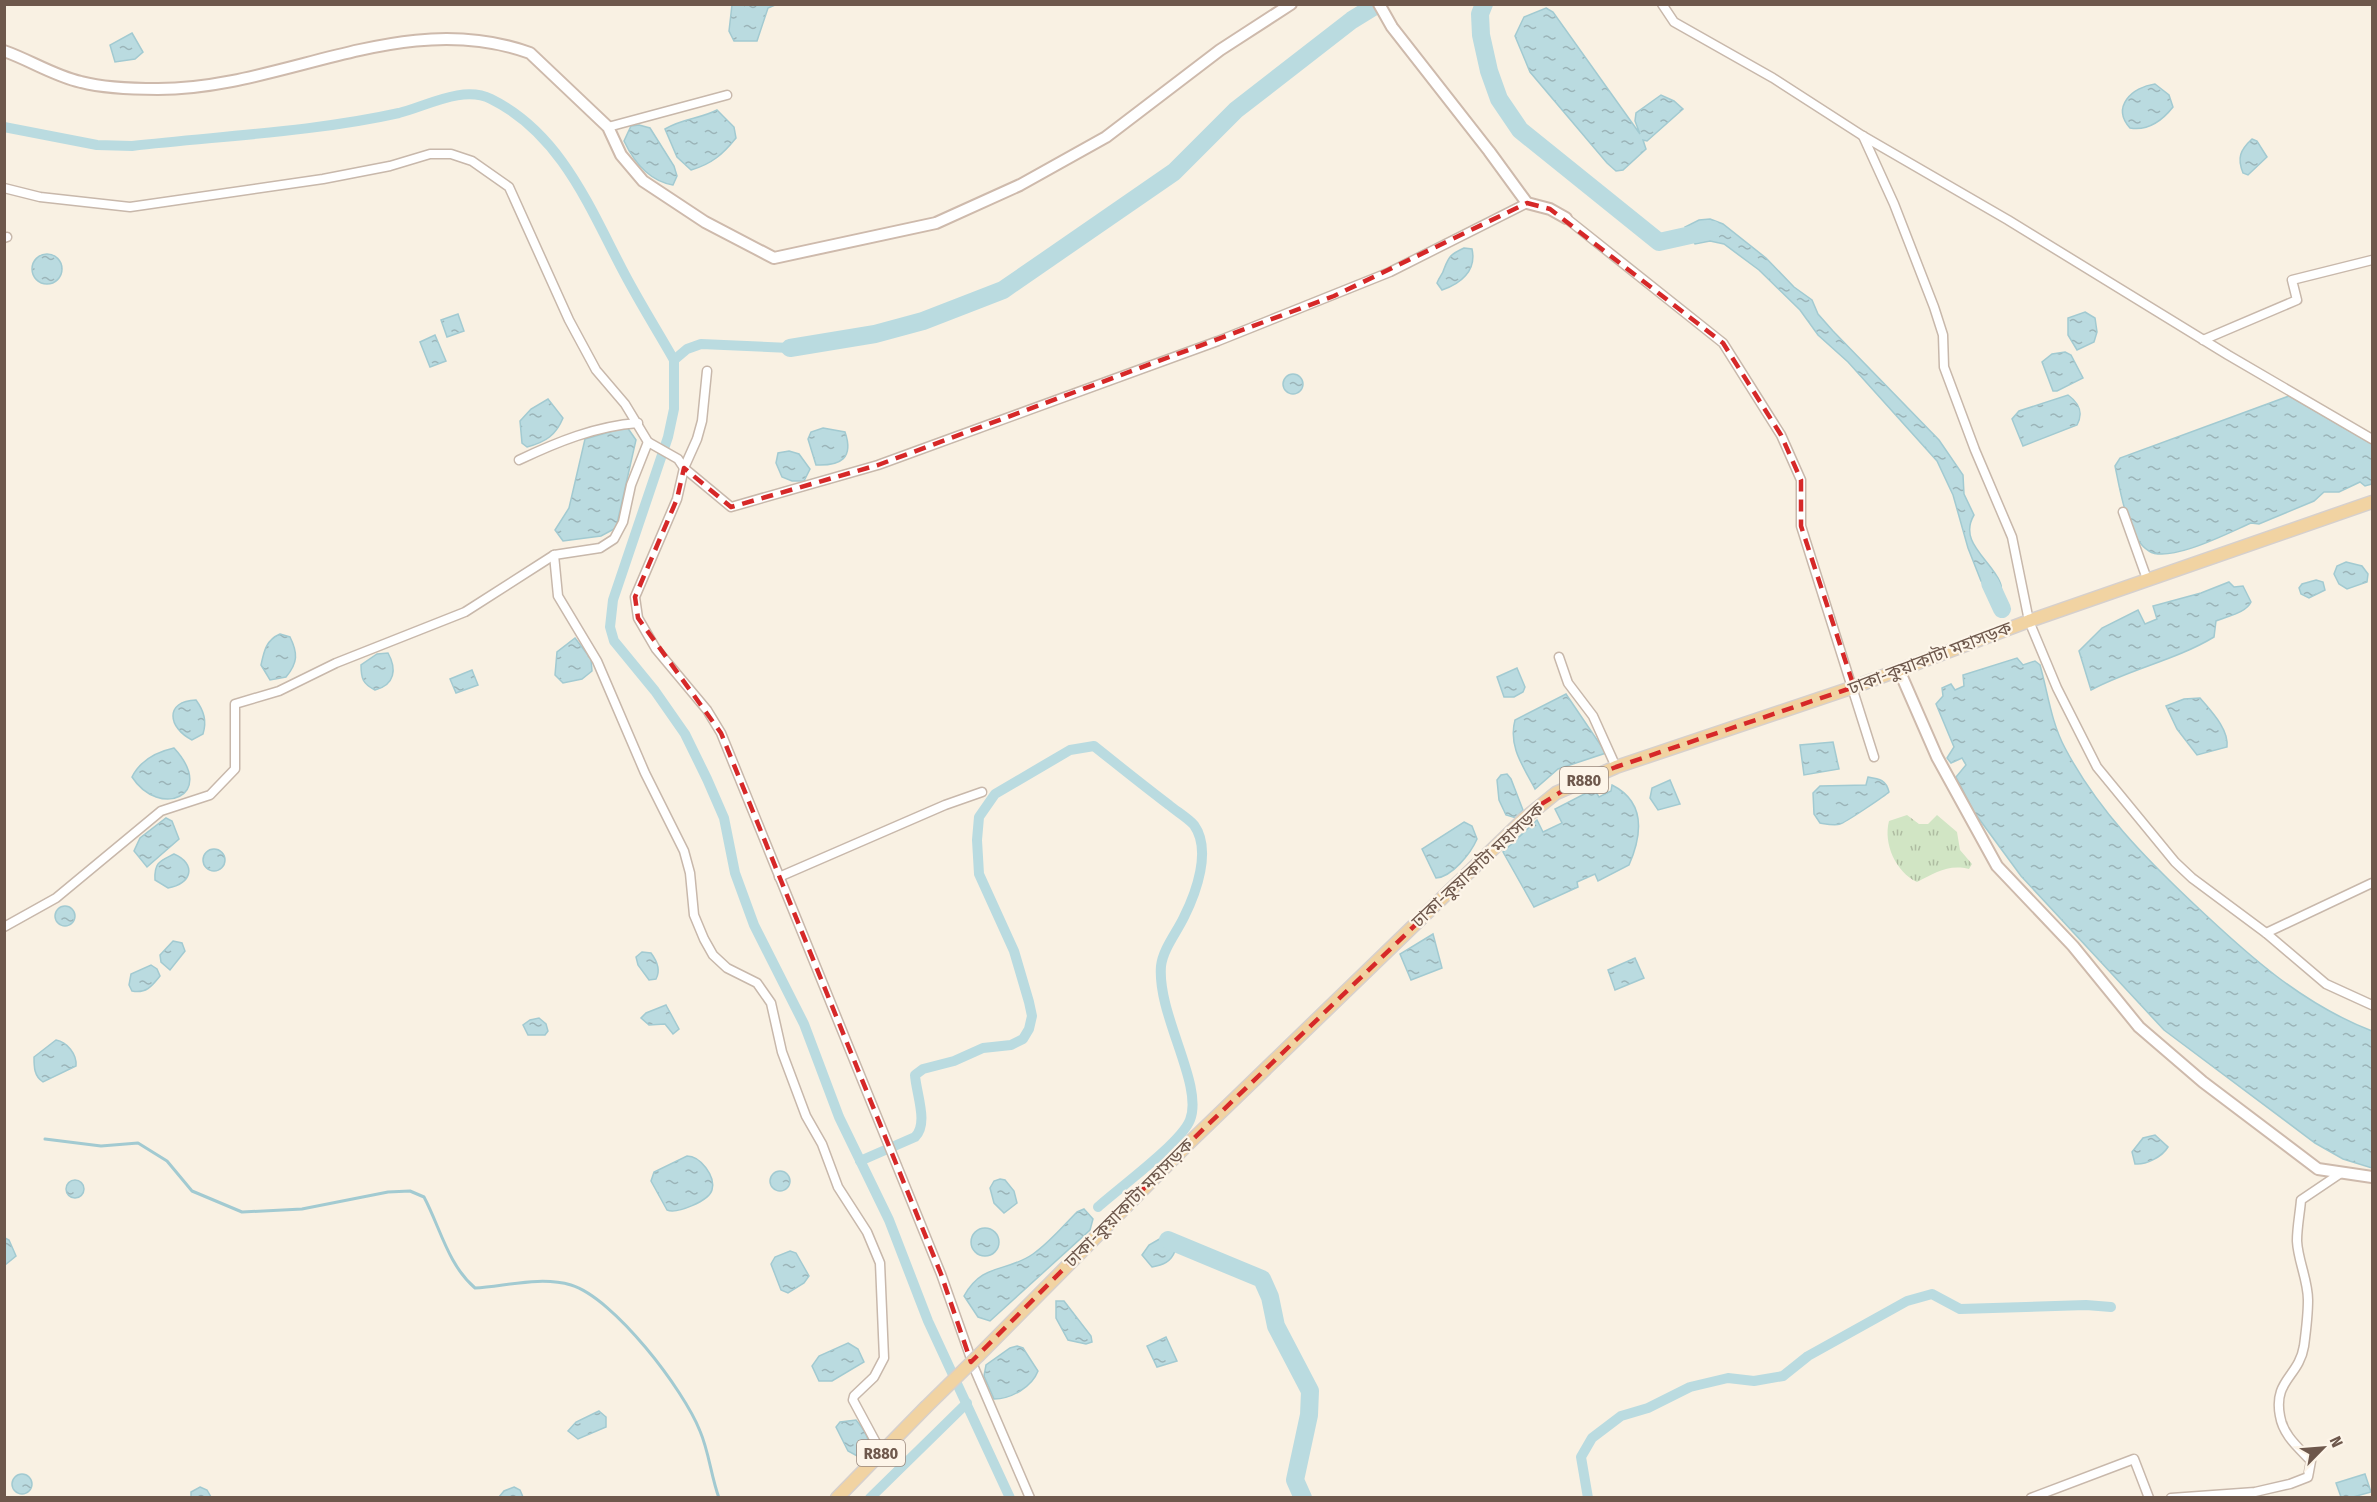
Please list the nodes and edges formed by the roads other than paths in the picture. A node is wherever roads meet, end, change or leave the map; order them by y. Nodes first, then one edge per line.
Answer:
1 (1291, 4) edge
2 (1379, 4) edge
3 (1662, 4) edge
4 (4, 51) edge
5 (727, 95) dead end
6 (608, 127) junction
7 (1863, 136) junction
8 (4, 188) edge
9 (1527, 203) junction
10 (1566, 218) joint
11 (2373, 260) edge
12 (2203, 340) junction
13 (707, 371) dead end
14 (638, 423) junction
15 (2373, 439) edge
16 (648, 442) junction
17 (519, 460) dead end
18 (684, 468) junction
19 (2373, 502) edge
20 (2123, 512) dead end
21 (554, 555) junction
22 (2147, 579) junction
23 (2029, 621) junction
24 (1559, 657) dead end
25 (1899, 670) junction
26 (1854, 687) junction
27 (1874, 757) dead end
28 (1616, 767) junction
29 (982, 792) dead end
30 (779, 878) junction
31 (2373, 883) edge
32 (4, 927) edge
33 (2266, 933) junction
34 (2373, 1005) edge
35 (2341, 1173) junction
36 (2373, 1177) edge
37 (881, 1452) junction
38 (2255, 1495) edge
39 (837, 1497) edge
40 (1030, 1497) edge
41 (2031, 1497) edge
42 (2149, 1497) edge
43 (2171, 1497) edge

1 - 6 street
2 - 9 street
3 - 7 street
4 - 6 street
5 - 6 street
7 - 12 street
7 - 23 street
8 - 14 street
9 - 10 street
9 - 18 street
10 - 26 street
11 - 12 street
12 - 15 street
13 - 18 street
14 - 16 street
14 - 17 street
16 - 18 street
16 - 21 street
18 - 30 street
19 - 22 main road, ঢাকা-কুয়াকাটা মহাসড়ক / R880
20 - 22 street
21 - 32 street
21 - 37 street
22 - 23 main road, ঢাকা-কুয়াকাটা মহাসড়ক / R880
23 - 25 main road, ঢাকা-কুয়াকাটা মহাসড়ক / R880
23 - 33 street
24 - 28 street
25 - 26 main road, ঢাকা-কুয়াকাটা মহাসড়ক / R880
25 - 35 street
26 - 27 street
26 - 28 main road, ঢাকা-কুয়াকাটা মহাসড়ক / R880
28 - 37 main road, ঢাকা-কুয়াকাটা মহাসড়ক / R880, bridge
29 - 30 street
30 - 40 street
31 - 33 street
33 - 34 street
35 - 36 street
35 - 38 street
37 - 39 main road, ঢাকা-কুয়াকাটা মহাসড়ক / R880
38 - 43 street
41 - 42 street

